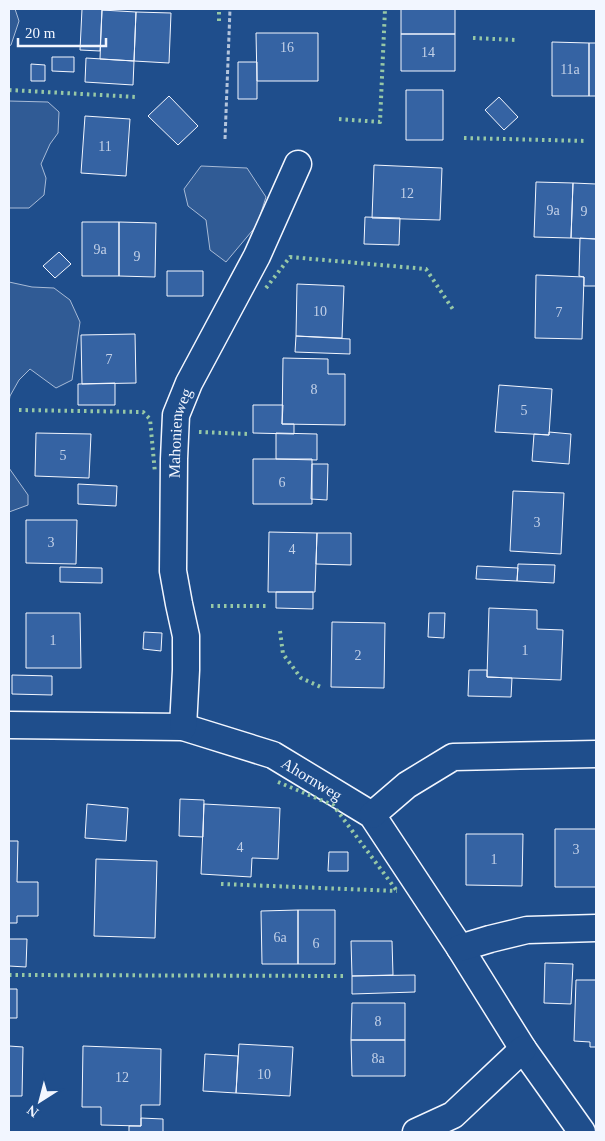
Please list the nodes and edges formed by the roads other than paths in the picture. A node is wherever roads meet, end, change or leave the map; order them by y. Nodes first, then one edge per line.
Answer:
1 (298, 164) dead end
2 (9, 725) edge
3 (183, 727) junction
4 (596, 754) edge
5 (372, 815) junction
6 (596, 928) edge
7 (460, 948) junction
8 (523, 1049) junction
9 (416, 1132) edge
10 (582, 1132) edge

1 - 3 street, Mahonienweg
2 - 3 street, Ahornweg
3 - 5 street, Ahornweg
4 - 5 street
5 - 7 street
6 - 7 street
7 - 8 street
8 - 9 street
8 - 10 street

